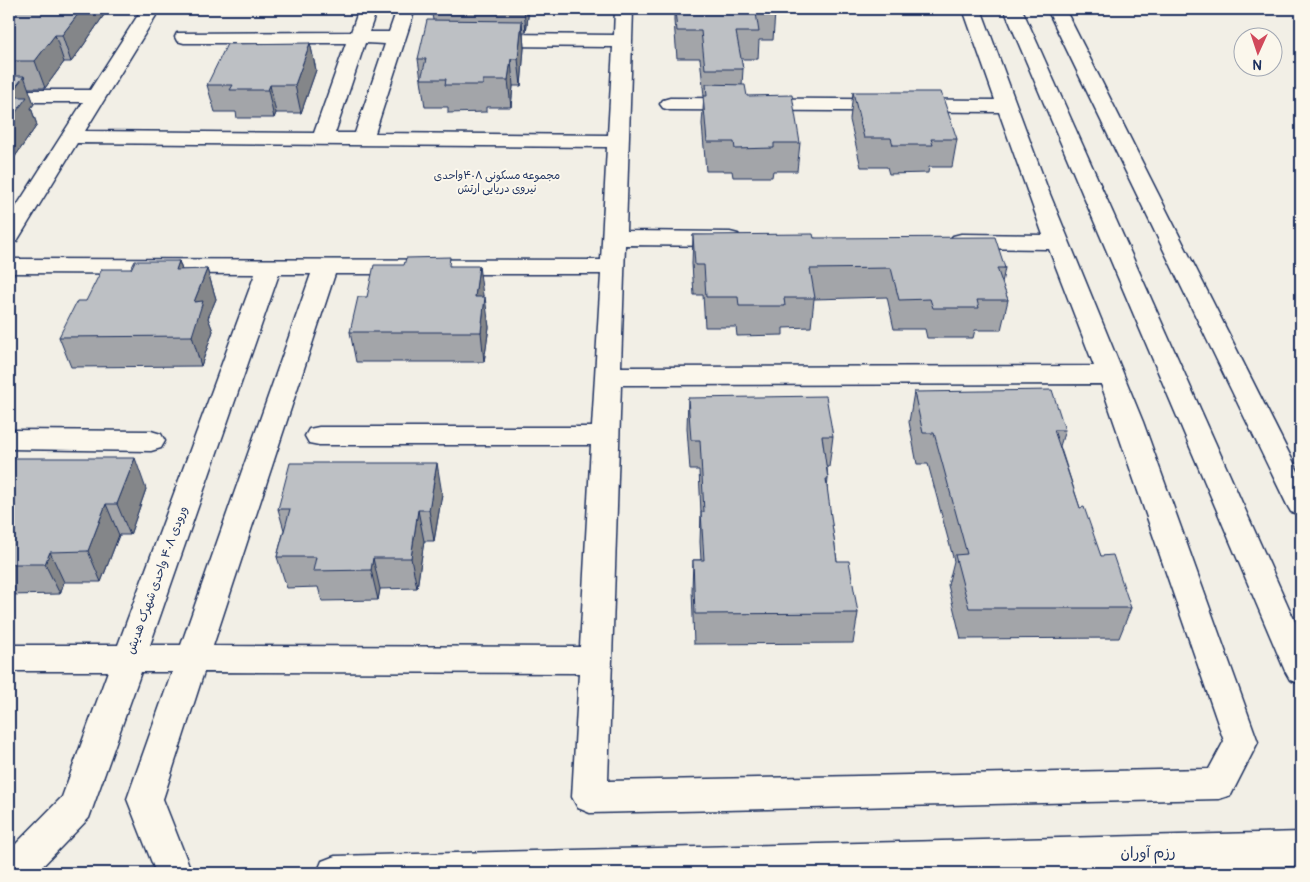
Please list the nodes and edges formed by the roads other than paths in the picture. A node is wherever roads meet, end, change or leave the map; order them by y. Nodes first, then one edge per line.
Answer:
1 (151, 9) edge
2 (368, 9) edge
3 (406, 9) edge
4 (624, 9) edge
5 (972, 9) edge
6 (1013, 9) edge
7 (1056, 9) edge
8 (184, 37) dead end
9 (396, 38) junction
10 (358, 39) junction
11 (466, 39) edge
12 (623, 41) junction
13 (9, 96) edge
14 (96, 96) junction
15 (670, 104) dead end
16 (1007, 106) junction
17 (71, 137) junction
18 (322, 139) junction
19 (363, 139) junction
20 (618, 141) junction
21 (9, 236) edge
22 (614, 238) junction
23 (752, 239) edge
24 (940, 241) edge
25 (1058, 242) junction
26 (9, 266) edge
27 (270, 266) junction
28 (326, 266) junction
29 (613, 268) junction
30 (1111, 375) junction
31 (608, 376) junction
32 (319, 436) dead end
33 (606, 436) junction
34 (9, 439) edge
35 (151, 441) dead end
36 (1301, 505) edge
37 (9, 658) edge
38 (129, 658) junction
39 (193, 658) junction
40 (595, 660) junction
41 (1301, 671) edge
42 (1301, 849) edge
43 (12, 873) edge
44 (174, 873) edge
45 (335, 873) edge

1 - 14 street
2 - 10 street
3 - 9 street
4 - 12 street
5 - 16 street
6 - 41 street
7 - 36 street
8 - 10 street
9 - 10 street
9 - 19 street
10 - 18 street
11 - 12 street
12 - 20 street
13 - 14 street
14 - 17 street
15 - 16 street
16 - 25 street
17 - 18 street
17 - 21 street
18 - 19 street
19 - 20 street
20 - 22 street
22 - 23 street
22 - 29 street
24 - 25 street
25 - 30 street
26 - 27 street
27 - 28 street
27 - 38 street, ورودی ۴۰۸ واحدی شهرک هدیش
28 - 29 street
28 - 39 street
29 - 31 street
30 - 31 street
30 - 40 street
31 - 33 street
32 - 33 street
33 - 40 street
34 - 35 street
37 - 38 street
38 - 39 street
38 - 43 street, ورودی ۴۰۸ واحدی شهرک هدیش
39 - 40 street
39 - 44 street
42 - 45 street, رزم آوران

